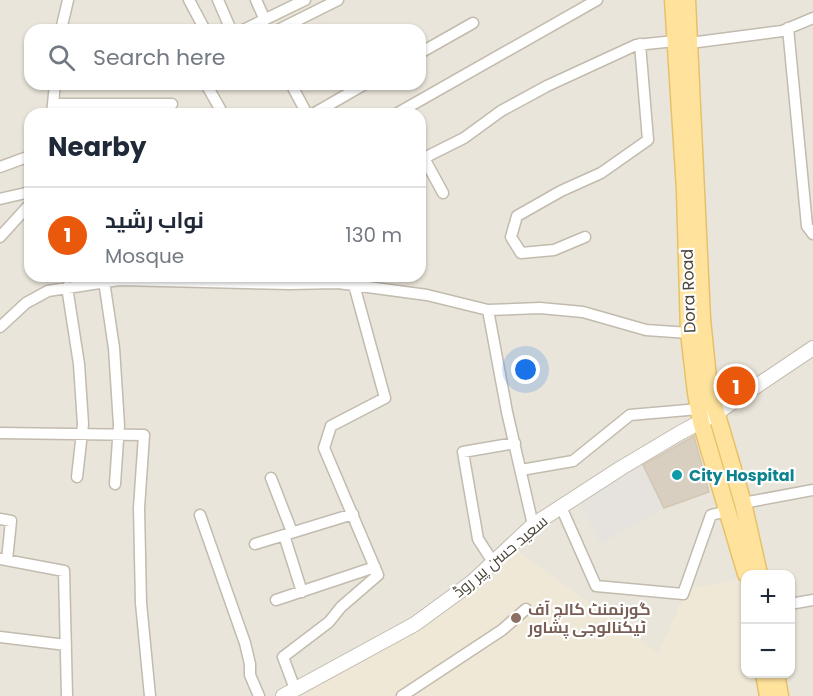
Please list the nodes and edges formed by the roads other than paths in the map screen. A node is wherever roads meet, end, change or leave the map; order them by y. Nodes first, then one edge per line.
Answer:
1 (68, 0) edge
2 (189, 0) edge
3 (218, 0) edge
4 (256, 0) edge
5 (338, 0) edge
6 (597, 0) edge
7 (673, 0) edge
8 (687, 0) edge
9 (299, 1) edge
10 (813, 18) edge
11 (265, 20) junction
12 (473, 23) dead end
13 (63, 24) edge
14 (202, 24) edge
15 (228, 24) edge
16 (256, 24) edge
17 (290, 24) edge
18 (788, 28) junction
19 (682, 42) junction
20 (640, 44) junction
21 (426, 50) edge
22 (55, 90) edge
23 (209, 90) edge
24 (294, 90) edge
25 (355, 90) edge
26 (172, 104) dead end
27 (53, 108) edge
28 (77, 108) edge
29 (220, 108) edge
30 (304, 108) edge
31 (323, 108) edge
32 (407, 108) edge
33 (426, 157) edge
34 (24, 158) edge
35 (426, 165) edge
36 (0, 166) edge
37 (24, 193) edge
38 (443, 193) dead end
39 (0, 199) edge
40 (24, 211) edge
41 (813, 234) edge
42 (0, 237) edge
43 (585, 237) dead end
44 (98, 282) edge
45 (104, 282) edge
46 (307, 282) edge
47 (354, 285) junction
48 (68, 287) junction
49 (488, 310) junction
50 (0, 327) edge
51 (689, 333) junction
52 (813, 348) edge
53 (705, 415) junction
54 (0, 433) edge
55 (82, 433) junction
56 (118, 435) junction
57 (514, 443) junction
58 (521, 470) junction
59 (76, 477) dead end
60 (271, 478) dead end
61 (115, 484) dead end
62 (813, 490) edge
63 (732, 506) junction
64 (561, 507) junction
65 (352, 514) junction
66 (201, 515) dead end
67 (0, 519) edge
68 (533, 525) junction
69 (288, 534) junction
70 (255, 544) dead end
71 (3, 559) edge
72 (493, 562) junction
73 (375, 567) junction
74 (745, 570) edge
75 (757, 570) edge
76 (302, 592) junction
77 (276, 600) dead end
78 (813, 600) edge
79 (795, 603) edge
80 (526, 609) dead end
81 (0, 637) edge
82 (66, 645) junction
83 (765, 678) edge
84 (777, 678) edge
85 (289, 693) edge
86 (67, 696) edge
87 (150, 696) edge
88 (259, 696) edge
89 (402, 696) edge
90 (768, 696) edge
91 (780, 696) edge

1 - 13 street
2 - 14 street
3 - 15 street
4 - 11 street
5 - 17 street
6 - 32 street
7 - 19 main road, Dora Road
8 - 19 main road
9 - 11 street
10 - 18 street
11 - 16 street
12 - 21 street
18 - 19 street
18 - 41 street
19 - 20 street
19 - 51 main road, Dora Road
19 - 53 main road
20 - 33 street
20 - 43 street
22 - 27 street
23 - 29 street
24 - 30 street
25 - 31 street
26 - 28 street
34 - 36 street
35 - 38 street
37 - 39 street
40 - 42 street
44 - 48 street
45 - 56 street
46 - 47 street
47 - 49 street
47 - 65 street
48 - 50 street
48 - 55 street
49 - 51 street
49 - 57 street
51 - 53 main road, Dora Road
52 - 53 street, سعید حسن پیر روڈ
53 - 58 street
53 - 63 main road, Dora Road
53 - 64 street, سعید حسن پیر روڈ
54 - 55 street
55 - 56 street
55 - 59 street
56 - 61 street
56 - 87 street
57 - 58 street
57 - 72 street
58 - 68 street
60 - 69 street
62 - 63 street
63 - 64 street
63 - 74 main road, Dora Road
63 - 75 main road
64 - 68 street, سعید حسن پیر روڈ
65 - 69 street
65 - 73 street
66 - 88 street
67 - 71 street
68 - 72 street, سعید حسن پیر روڈ
69 - 70 street
69 - 76 street
71 - 82 street
72 - 85 street, سعید حسن پیر روڈ
73 - 76 street
73 - 85 street
76 - 77 street
78 - 79 street
80 - 89 street
81 - 82 street
82 - 86 street
83 - 90 main road
84 - 91 main road

